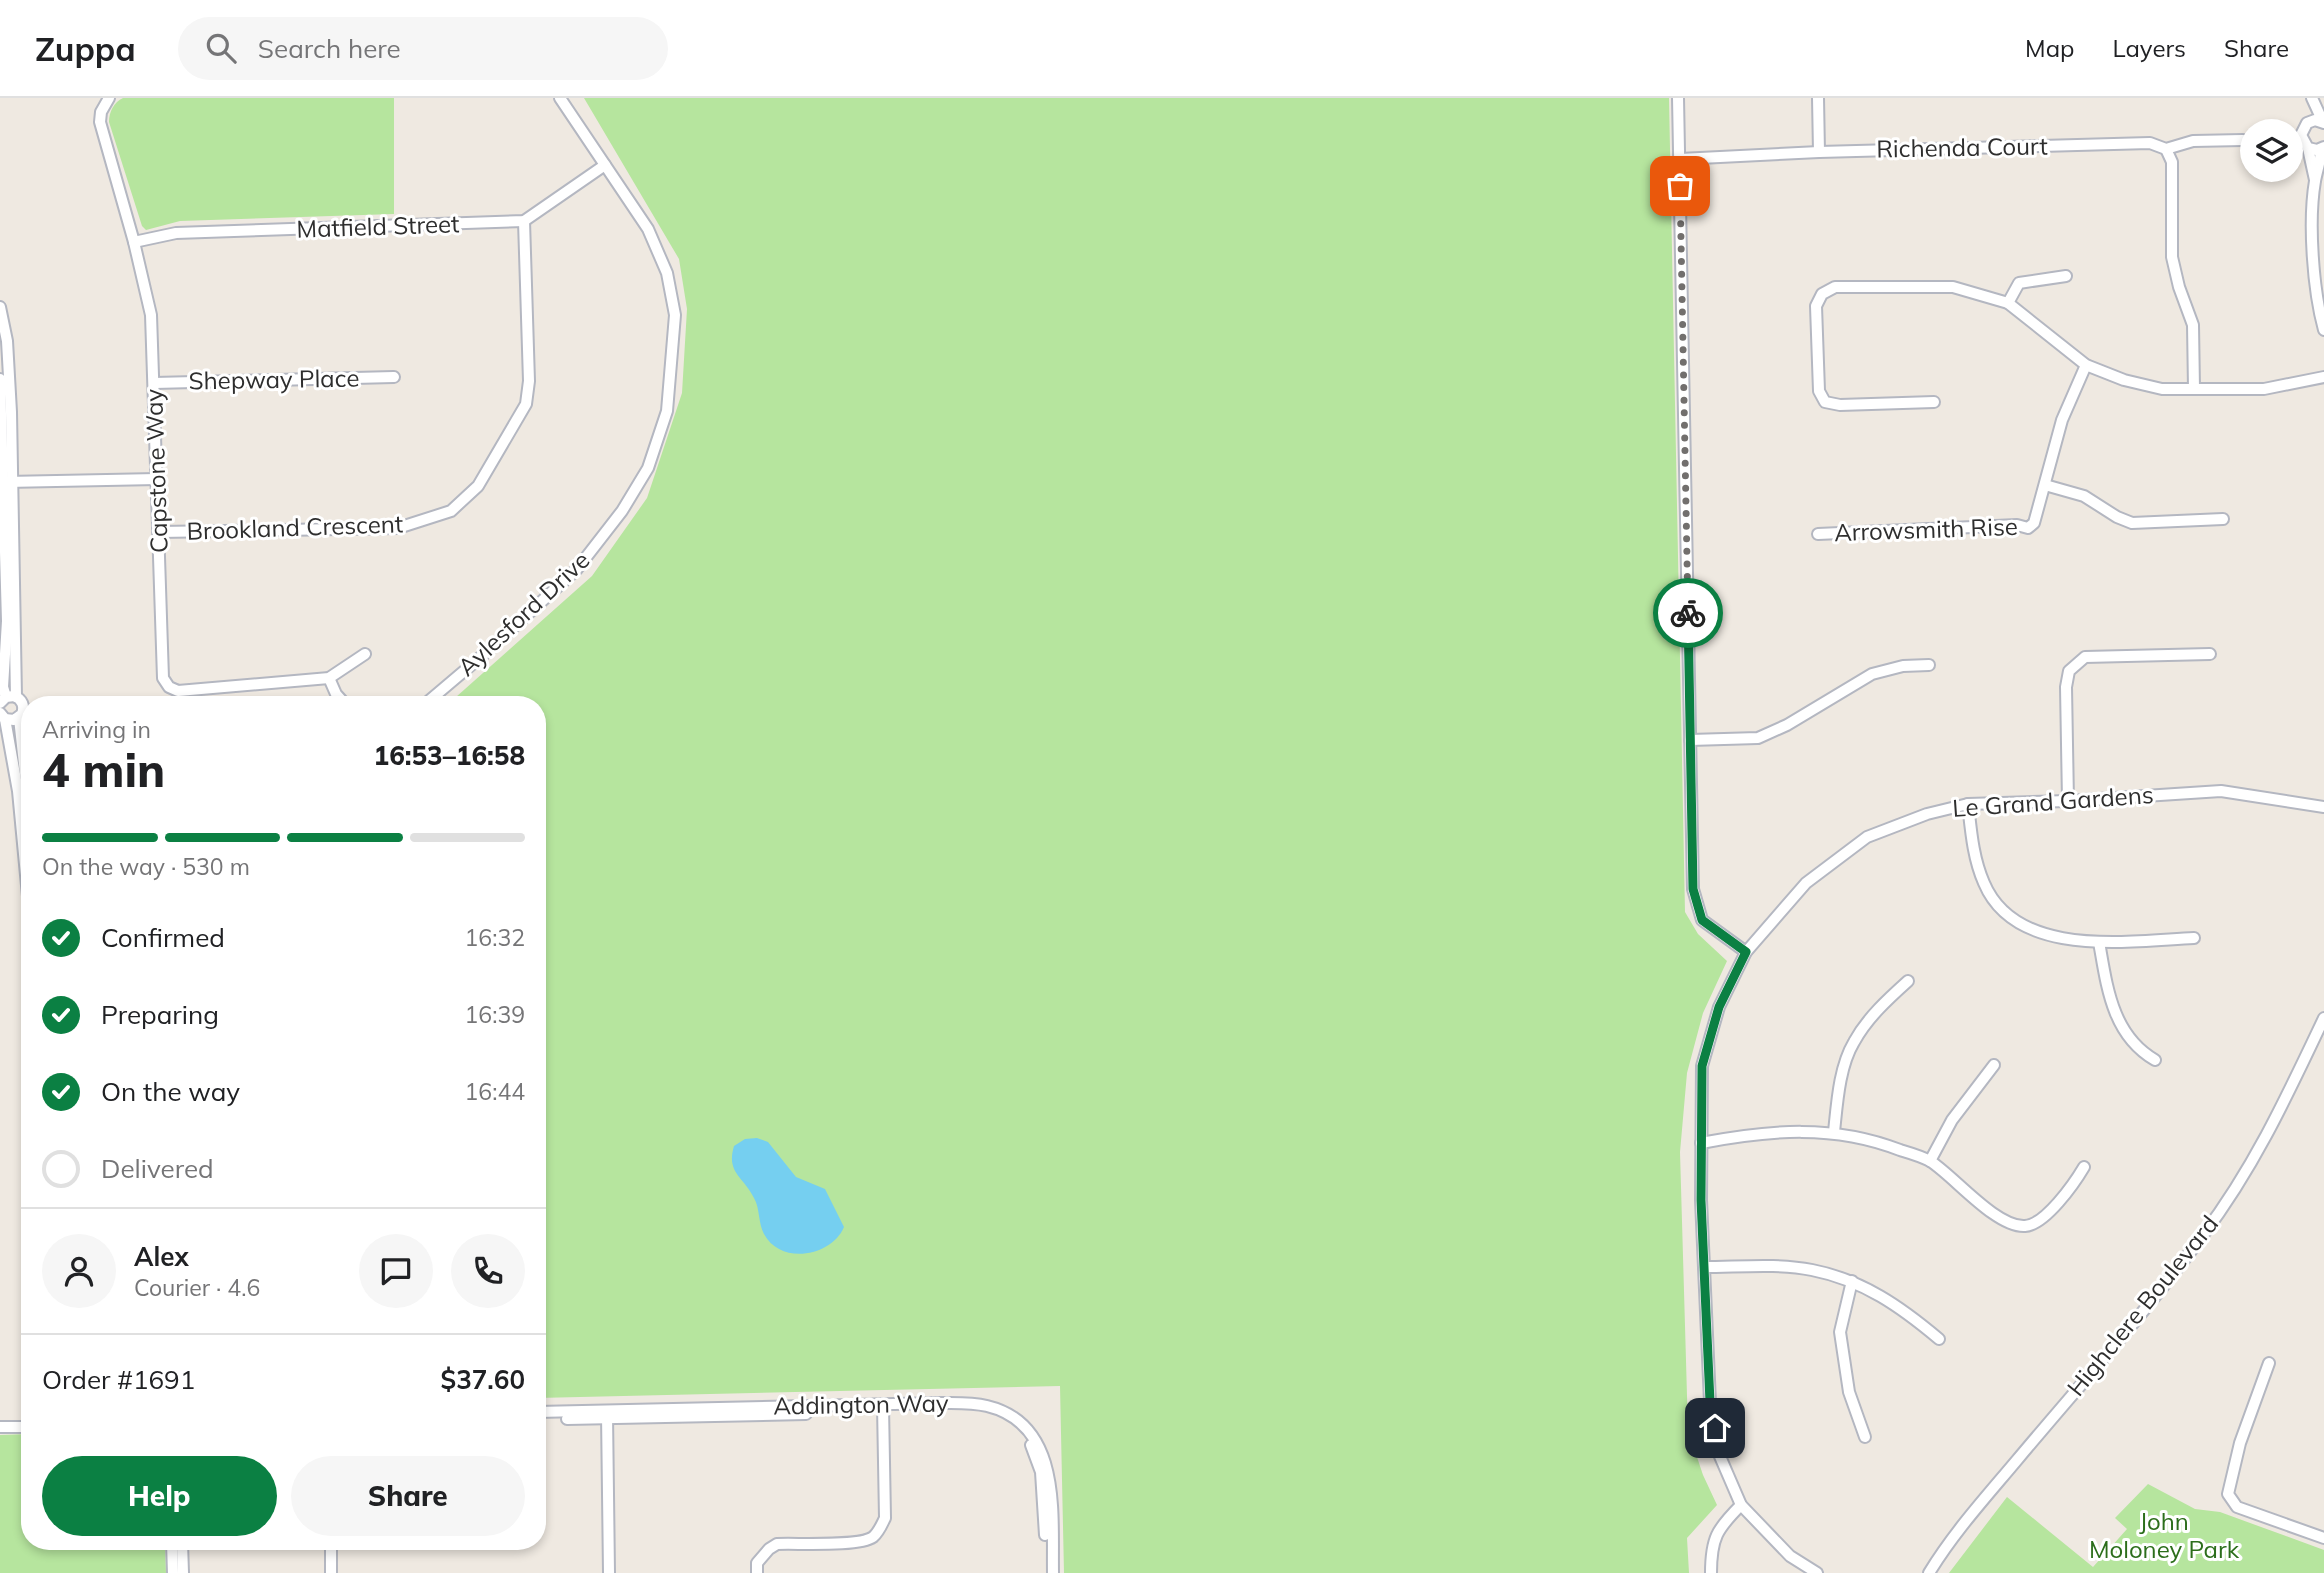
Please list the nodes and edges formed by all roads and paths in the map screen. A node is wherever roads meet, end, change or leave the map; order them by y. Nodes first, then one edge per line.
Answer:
1 (560, 98) edge
2 (1678, 98) edge
3 (1818, 98) edge
4 (2311, 98) edge
5 (108, 99) edge
6 (2323, 122) edge
7 (2307, 123) junction
8 (2240, 140) edge
9 (2308, 148) junction
10 (2323, 148) edge
11 (2166, 149) junction
12 (1819, 152) junction
13 (1680, 159) junction
14 (605, 165) junction
15 (2315, 180) junction
16 (524, 221) junction
17 (134, 242) junction
18 (2319, 252) edge
19 (2066, 276) dead end
20 (2008, 303) junction
21 (0, 307) edge
22 (2324, 330) edge
23 (2087, 365) junction
24 (394, 377) dead end
25 (2324, 377) edge
26 (0, 379) edge
27 (154, 383) junction
28 (2194, 389) junction
29 (1934, 402) dead end
30 (157, 479) junction
31 (8, 482) junction
32 (2045, 485) junction
33 (2223, 519) dead end
34 (159, 532) junction
35 (1818, 534) dead end
36 (365, 654) dead end
37 (2210, 654) dead end
38 (1929, 665) dead end
39 (329, 678) junction
40 (338, 696) edge
41 (435, 696) edge
42 (7, 699) edge
43 (1, 715) edge
44 (21, 715) edge
45 (19, 718) junction
46 (21, 736) edge
47 (1690, 740) junction
48 (2068, 801) junction
49 (1968, 804) junction
50 (2324, 807) edge
51 (21, 822) edge
52 (2194, 938) dead end
53 (2099, 942) junction
54 (1746, 952) junction
55 (1908, 981) dead end
56 (2324, 1018) edge
57 (2155, 1060) dead end
58 (1994, 1065) dead end
59 (1834, 1132) junction
60 (1701, 1143) junction
61 (1930, 1161) junction
62 (2084, 1167) dead end
63 (1704, 1268) junction
64 (1852, 1281) junction
65 (1939, 1339) dead end
66 (2269, 1363) dead end
67 (883, 1409) junction
68 (546, 1412) edge
69 (607, 1415) junction
70 (546, 1419) edge
71 (0, 1427) edge
72 (21, 1427) edge
73 (1866, 1437) dead end
74 (1741, 1505) junction
75 (2324, 1538) edge
76 (172, 1550) edge
77 (182, 1550) edge
78 (331, 1550) edge
79 (173, 1573) edge
80 (183, 1573) edge
81 (331, 1573) edge
82 (609, 1573) edge
83 (758, 1573) edge
84 (1046, 1573) edge
85 (1053, 1573) edge
86 (1711, 1573) edge
87 (1817, 1573) edge
88 (1929, 1573) edge

1 - 14 street, Aylesford Drive
2 - 13 street
3 - 12 street
4 - 6 street
4 - 7 street
5 - 17 street, Capstone Way
6 - 7 street
7 - 9 street
8 - 11 street, Richenda Court
9 - 10 street
9 - 15 street
10 - 15 street
11 - 12 street, Richenda Court
11 - 28 street
12 - 13 street, Richenda Court
13 - 47 street
14 - 16 street
14 - 41 street, Aylesford Drive
15 - 18 street
16 - 17 street, Matfield Street
16 - 34 street, Brookland Crescent
17 - 27 street, Capstone Way
18 - 22 street
19 - 20 street
20 - 23 street
20 - 29 street
21 - 31 street
23 - 28 street
23 - 32 street, Arrowsmith Rise
24 - 27 street, Shepway Place
25 - 28 street
26 - 31 street
27 - 30 street, Capstone Way
30 - 31 street
30 - 34 street, Capstone Way
31 - 42 street
32 - 33 street
32 - 35 street, Arrowsmith Rise
34 - 39 street, Capstone Way
36 - 39 street, Capstone Way
37 - 48 street
38 - 47 street
39 - 40 street
43 - 45 street
43 - 51 street
44 - 45 street
45 - 46 street
47 - 54 street
48 - 49 street, Le Grand Gardens
48 - 50 street, Le Grand Gardens
49 - 53 street
49 - 54 street, Le Grand Gardens
52 - 53 street
53 - 57 street
54 - 60 street, Le Grand Gardens
55 - 59 street
56 - 88 street, Highclere Boulevard
58 - 61 street
59 - 60 street
59 - 61 street
60 - 63 street, Le Grand Gardens
61 - 62 street
63 - 64 street
63 - 74 street, Le Grand Gardens
64 - 65 street
64 - 73 street
66 - 75 street
67 - 69 street, Addington Way
67 - 83 street
67 - 84 street, Addington Way
67 - 85 street, Addington Way
68 - 69 street, Addington Way
69 - 70 street, Addington Way
69 - 82 street
71 - 72 street
74 - 86 street
74 - 87 street, Le Grand Gardens
76 - 79 street
77 - 80 street
78 - 81 street

